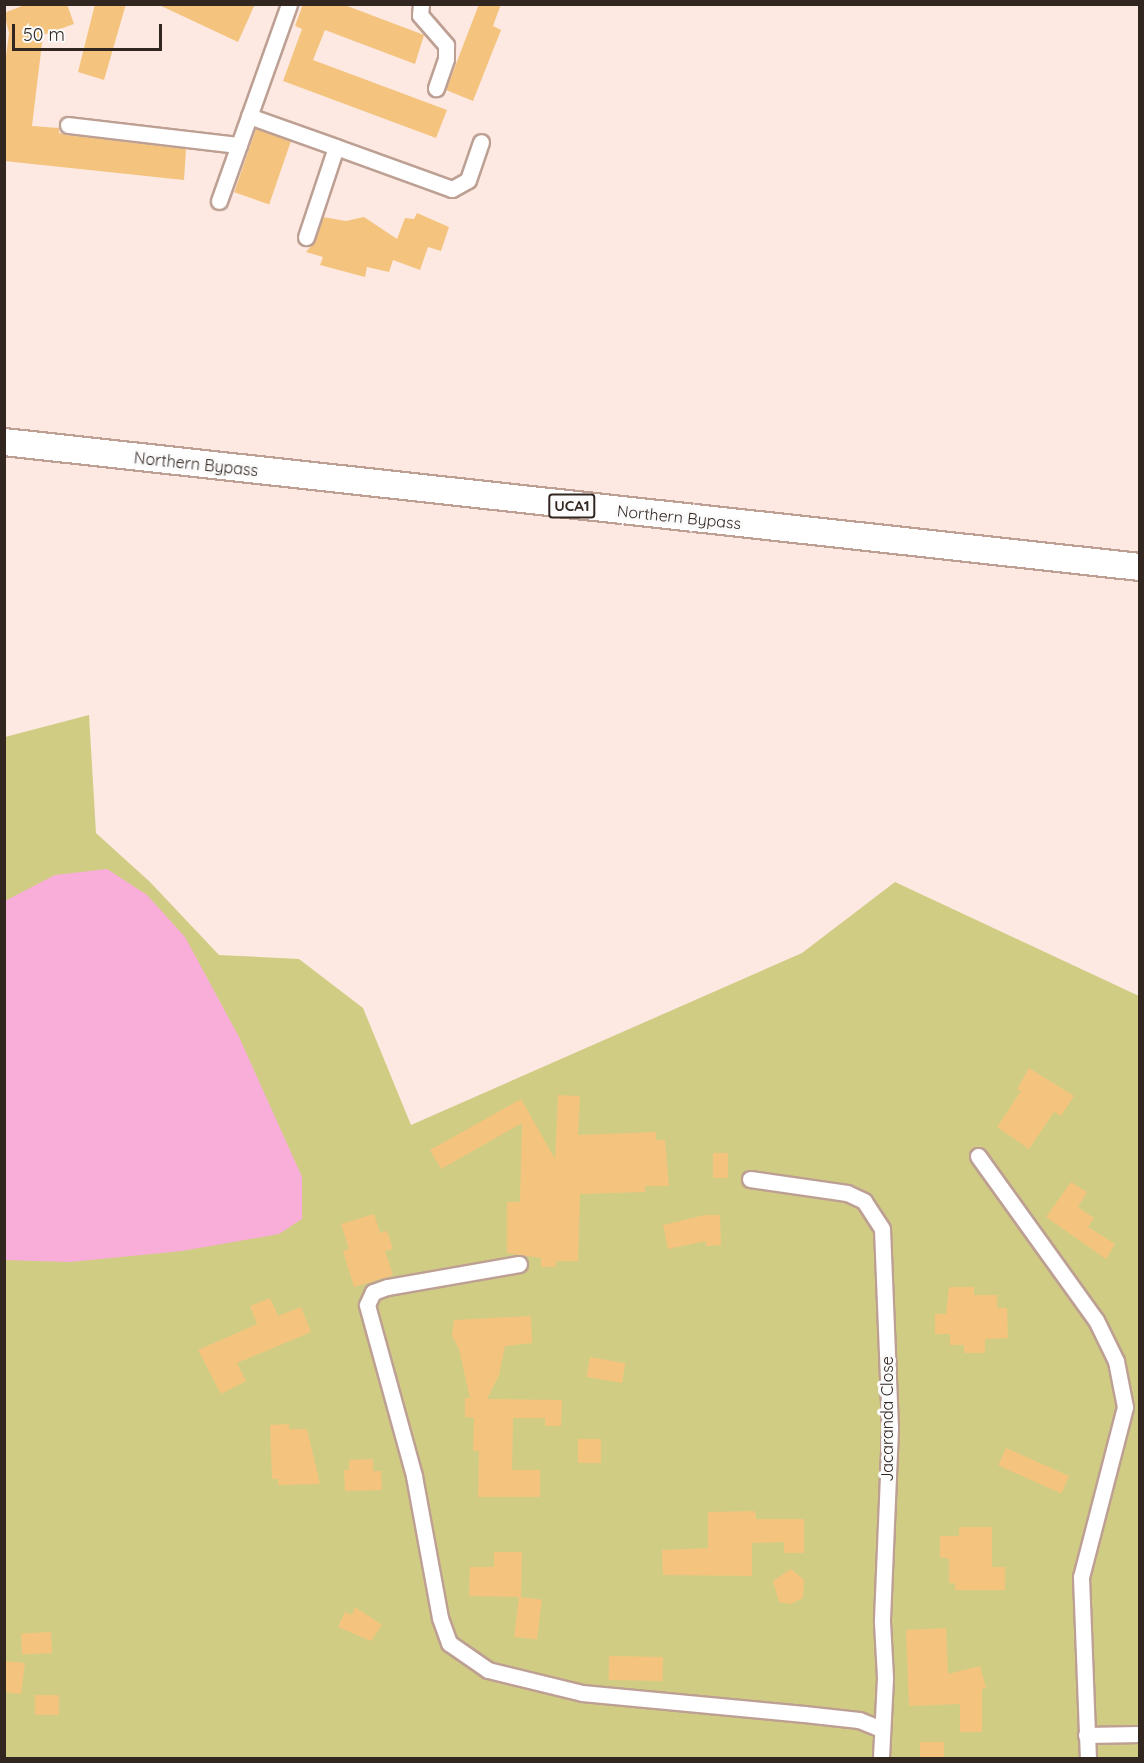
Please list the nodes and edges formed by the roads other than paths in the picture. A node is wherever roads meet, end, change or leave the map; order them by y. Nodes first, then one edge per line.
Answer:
1 (289, 4) edge
2 (421, 4) edge
3 (436, 88) dead end
4 (249, 116) junction
5 (68, 125) dead end
6 (481, 142) dead end
7 (239, 145) junction
8 (336, 147) junction
9 (219, 201) dead end
10 (306, 237) dead end
11 (4, 442) edge
12 (1140, 567) edge
13 (978, 1156) dead end
14 (750, 1179) dead end
15 (519, 1263) dead end
16 (881, 1729) junction
17 (1140, 1734) edge
18 (1086, 1735) junction
19 (881, 1758) edge
20 (1088, 1758) edge

1 - 4 street
2 - 3 street
4 - 7 street
4 - 8 street
5 - 7 street
6 - 8 street
7 - 9 street
8 - 10 street
11 - 12 main road, Northern Bypass / UCA1
13 - 18 street
14 - 16 street, Jacaranda Close
15 - 16 street
16 - 19 street, Jacaranda Close
17 - 18 street
18 - 20 street

